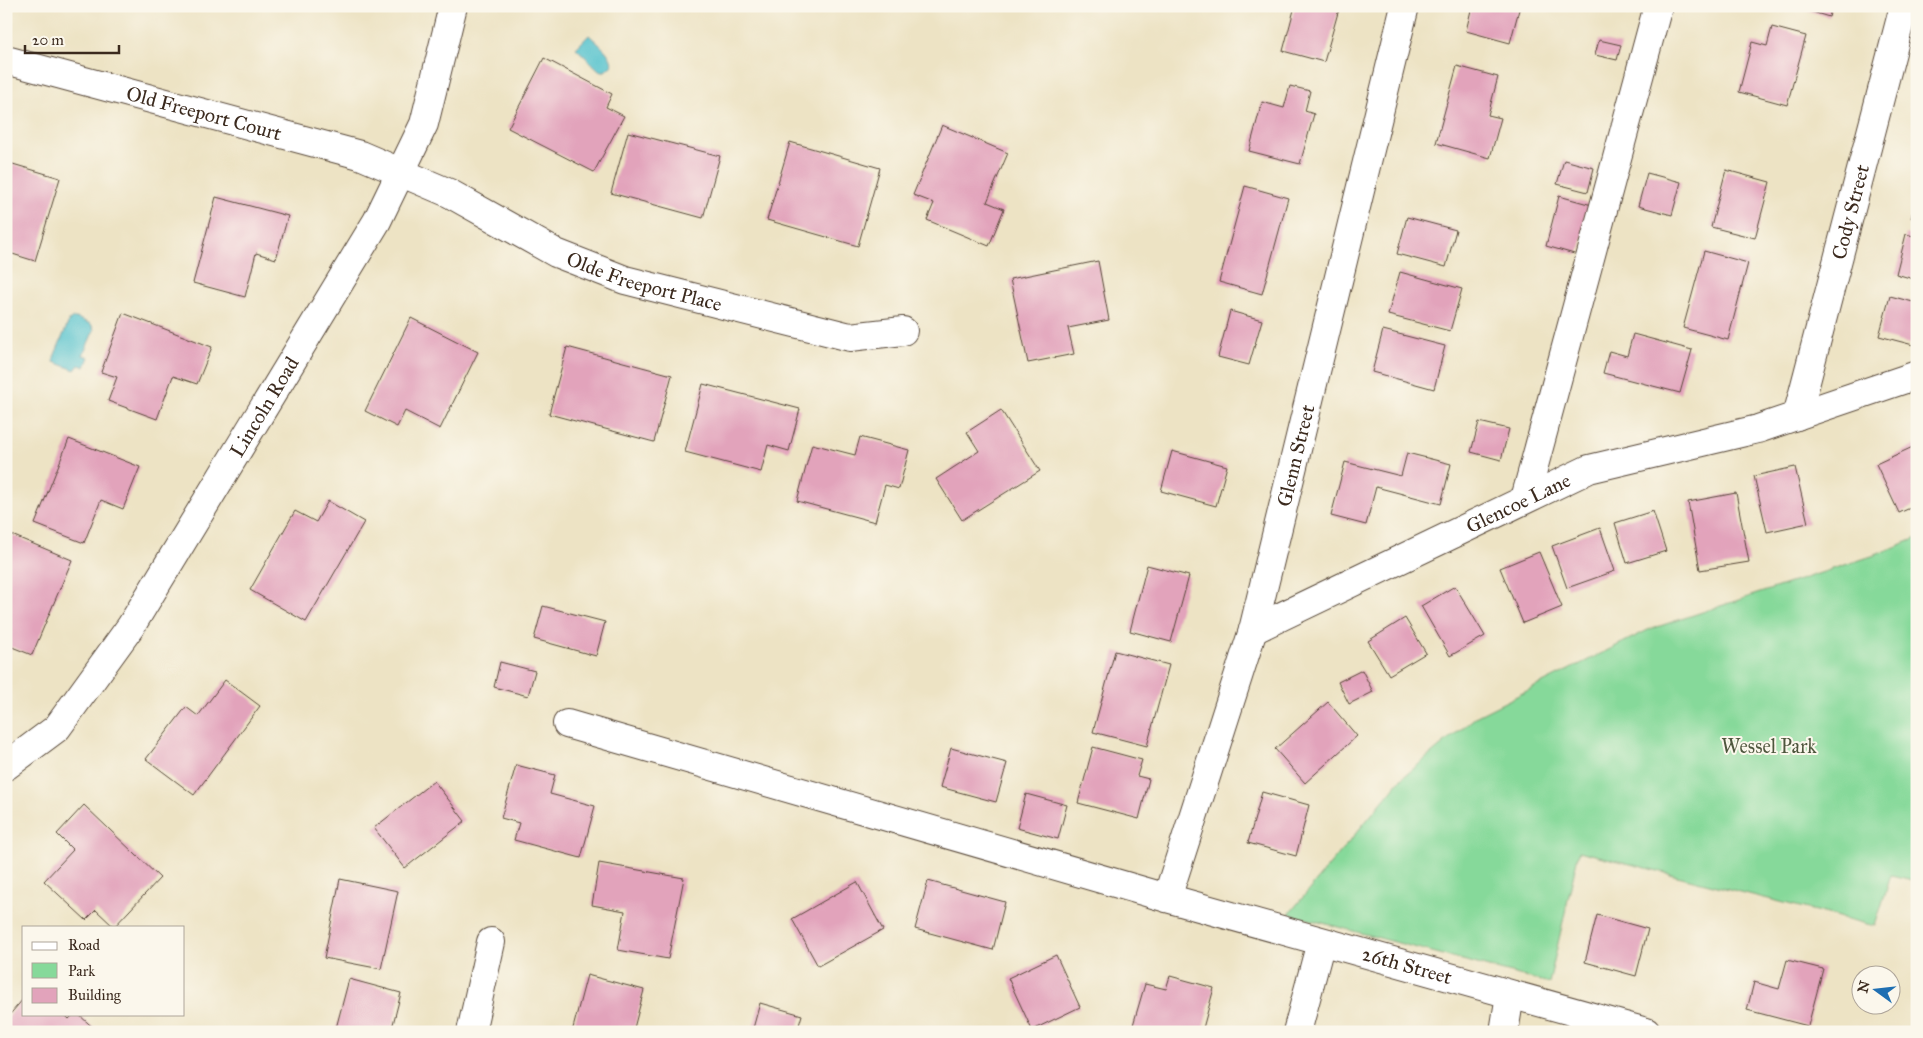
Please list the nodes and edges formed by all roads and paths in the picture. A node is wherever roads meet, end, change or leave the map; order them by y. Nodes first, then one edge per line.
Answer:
1 (453, 6) edge
2 (1405, 6) edge
3 (1658, 6) edge
4 (1904, 6) edge
5 (6, 60) edge
6 (401, 172) junction
7 (903, 331) dead end
8 (1917, 375) edge
9 (1797, 416) junction
10 (1525, 500) junction
11 (1253, 630) junction
12 (567, 724) dead end
13 (6, 766) edge
14 (1167, 898) junction
15 (491, 942) dead end
16 (1321, 942) junction
17 (1510, 995) junction
18 (471, 1032) edge
19 (1297, 1032) edge
20 (1504, 1032) edge
21 (1646, 1032) edge

1 - 6 street, Lincoln Road
2 - 11 street, Glenn Street
3 - 10 street
4 - 9 street, Cody Street
5 - 6 street, Old Freeport Court
6 - 7 street, Olde Freeport Place
6 - 13 street, Lincoln Road
8 - 9 street, Glencoe Lane
9 - 10 street, Glencoe Lane
10 - 11 street, Glencoe Lane
11 - 14 street, Glenn Street
12 - 14 street, 26th Street
14 - 16 street, 26th Street
15 - 18 street
16 - 17 street, 26th Street
16 - 19 street
17 - 20 street
17 - 21 street, 26th Street

